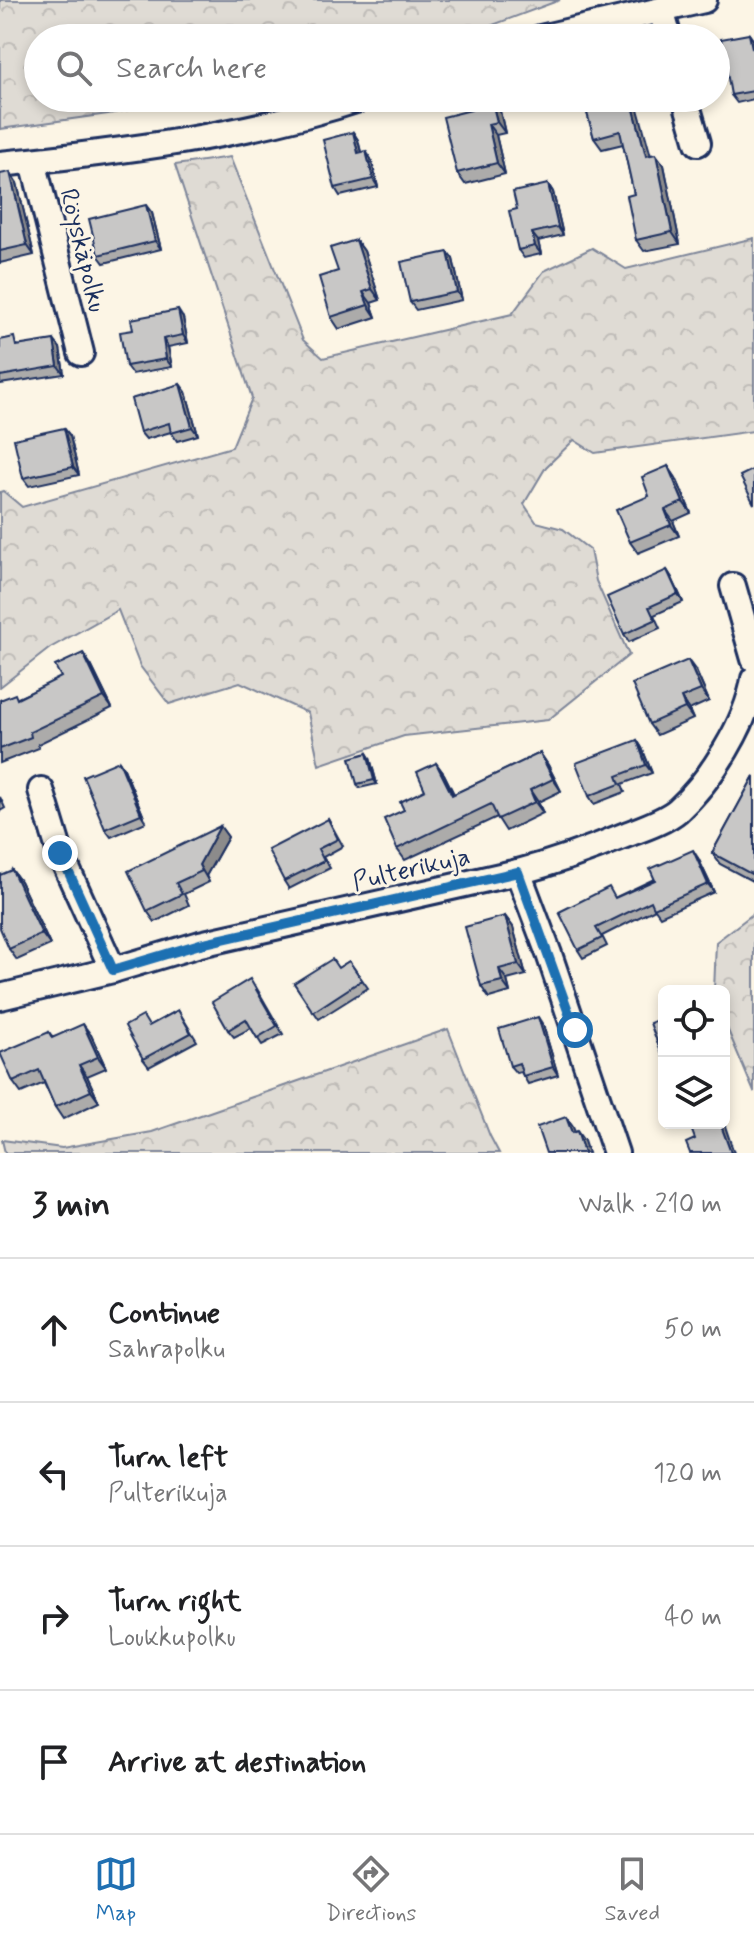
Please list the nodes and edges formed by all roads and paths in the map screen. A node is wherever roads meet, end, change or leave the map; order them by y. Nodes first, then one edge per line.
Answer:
1 (704, 0) edge
2 (661, 10) junction
3 (600, 24) edge
4 (665, 24) edge
5 (319, 112) edge
6 (689, 112) edge
7 (698, 143) dead end
8 (33, 161) junction
9 (0, 164) edge
10 (81, 353) dead end
11 (733, 586) dead end
12 (754, 659) edge
13 (754, 679) edge
14 (41, 790) dead end
15 (518, 872) junction
16 (113, 970) junction
17 (0, 997) edge
18 (616, 1153) edge

1 - 2 street
2 - 3 street
2 - 4 street
5 - 8 street
6 - 7 street
8 - 9 street
8 - 10 street, Röyskäpolku
11 - 12 street
13 - 15 street, Pulterikuja
14 - 16 street
15 - 16 street, Pulterikuja
15 - 18 street
16 - 17 street, Pulterikuja

